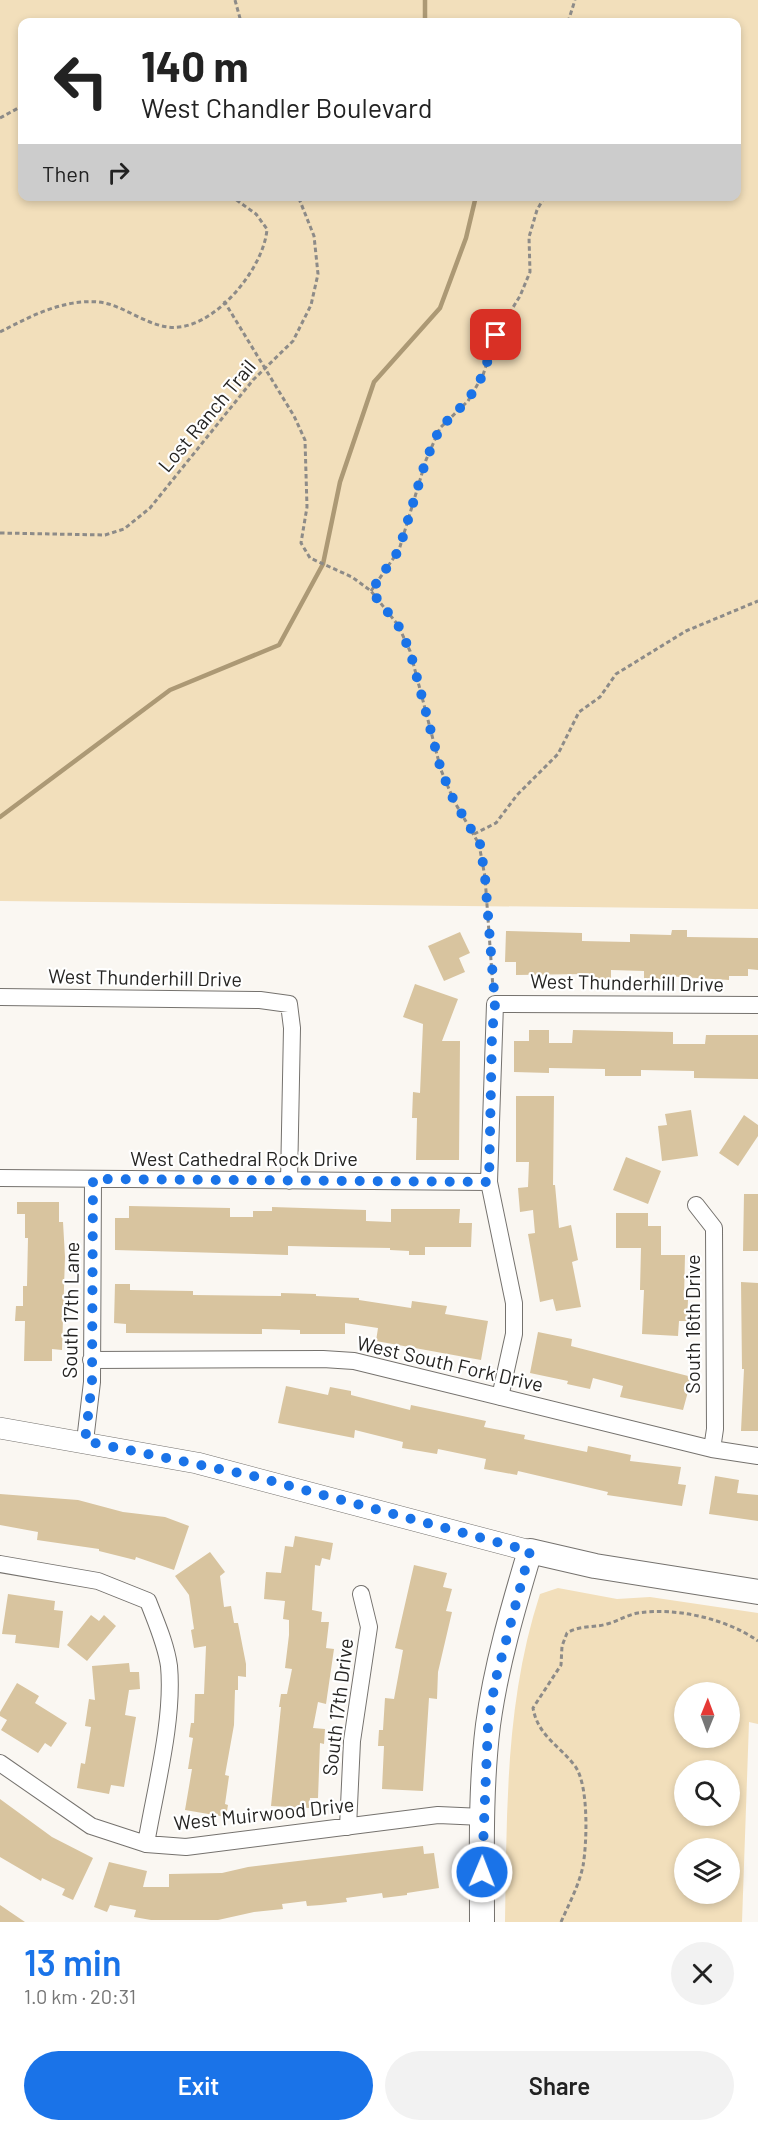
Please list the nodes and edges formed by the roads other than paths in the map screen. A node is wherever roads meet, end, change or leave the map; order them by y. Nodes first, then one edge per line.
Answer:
1 (0, 997) edge
2 (758, 1005) edge
3 (0, 1178) edge
4 (93, 1179) junction
5 (289, 1180) junction
6 (489, 1182) junction
7 (696, 1205) dead end
8 (91, 1360) junction
9 (500, 1397) junction
10 (0, 1428) edge
11 (85, 1441) junction
12 (712, 1449) junction
13 (758, 1456) edge
14 (530, 1551) junction
15 (0, 1564) edge
16 (758, 1592) edge
17 (361, 1594) dead end
18 (0, 1762) edge
19 (483, 1817) junction
20 (348, 1827) junction
21 (146, 1844) junction
22 (482, 1922) edge

1 - 5 street, West Thunderhill Drive
2 - 6 street, West Thunderhill Drive
3 - 4 street, West Cathedral Rock Drive
4 - 5 street, West Cathedral Rock Drive
4 - 8 street, South 17th Lane
5 - 6 street, West Cathedral Rock Drive
6 - 9 street
7 - 12 street, South 16th Drive
8 - 9 street, West South Fork Drive
8 - 11 street, South 17th Lane
9 - 12 street, West South Fork Drive
10 - 11 street
11 - 14 street
12 - 13 street, West South Fork Drive
14 - 16 main road
14 - 19 main road
15 - 21 street
17 - 20 street, South 17th Drive
18 - 21 street, West Muirwood Drive
19 - 20 street, West Muirwood Drive
19 - 22 main road
20 - 21 street, West Muirwood Drive

